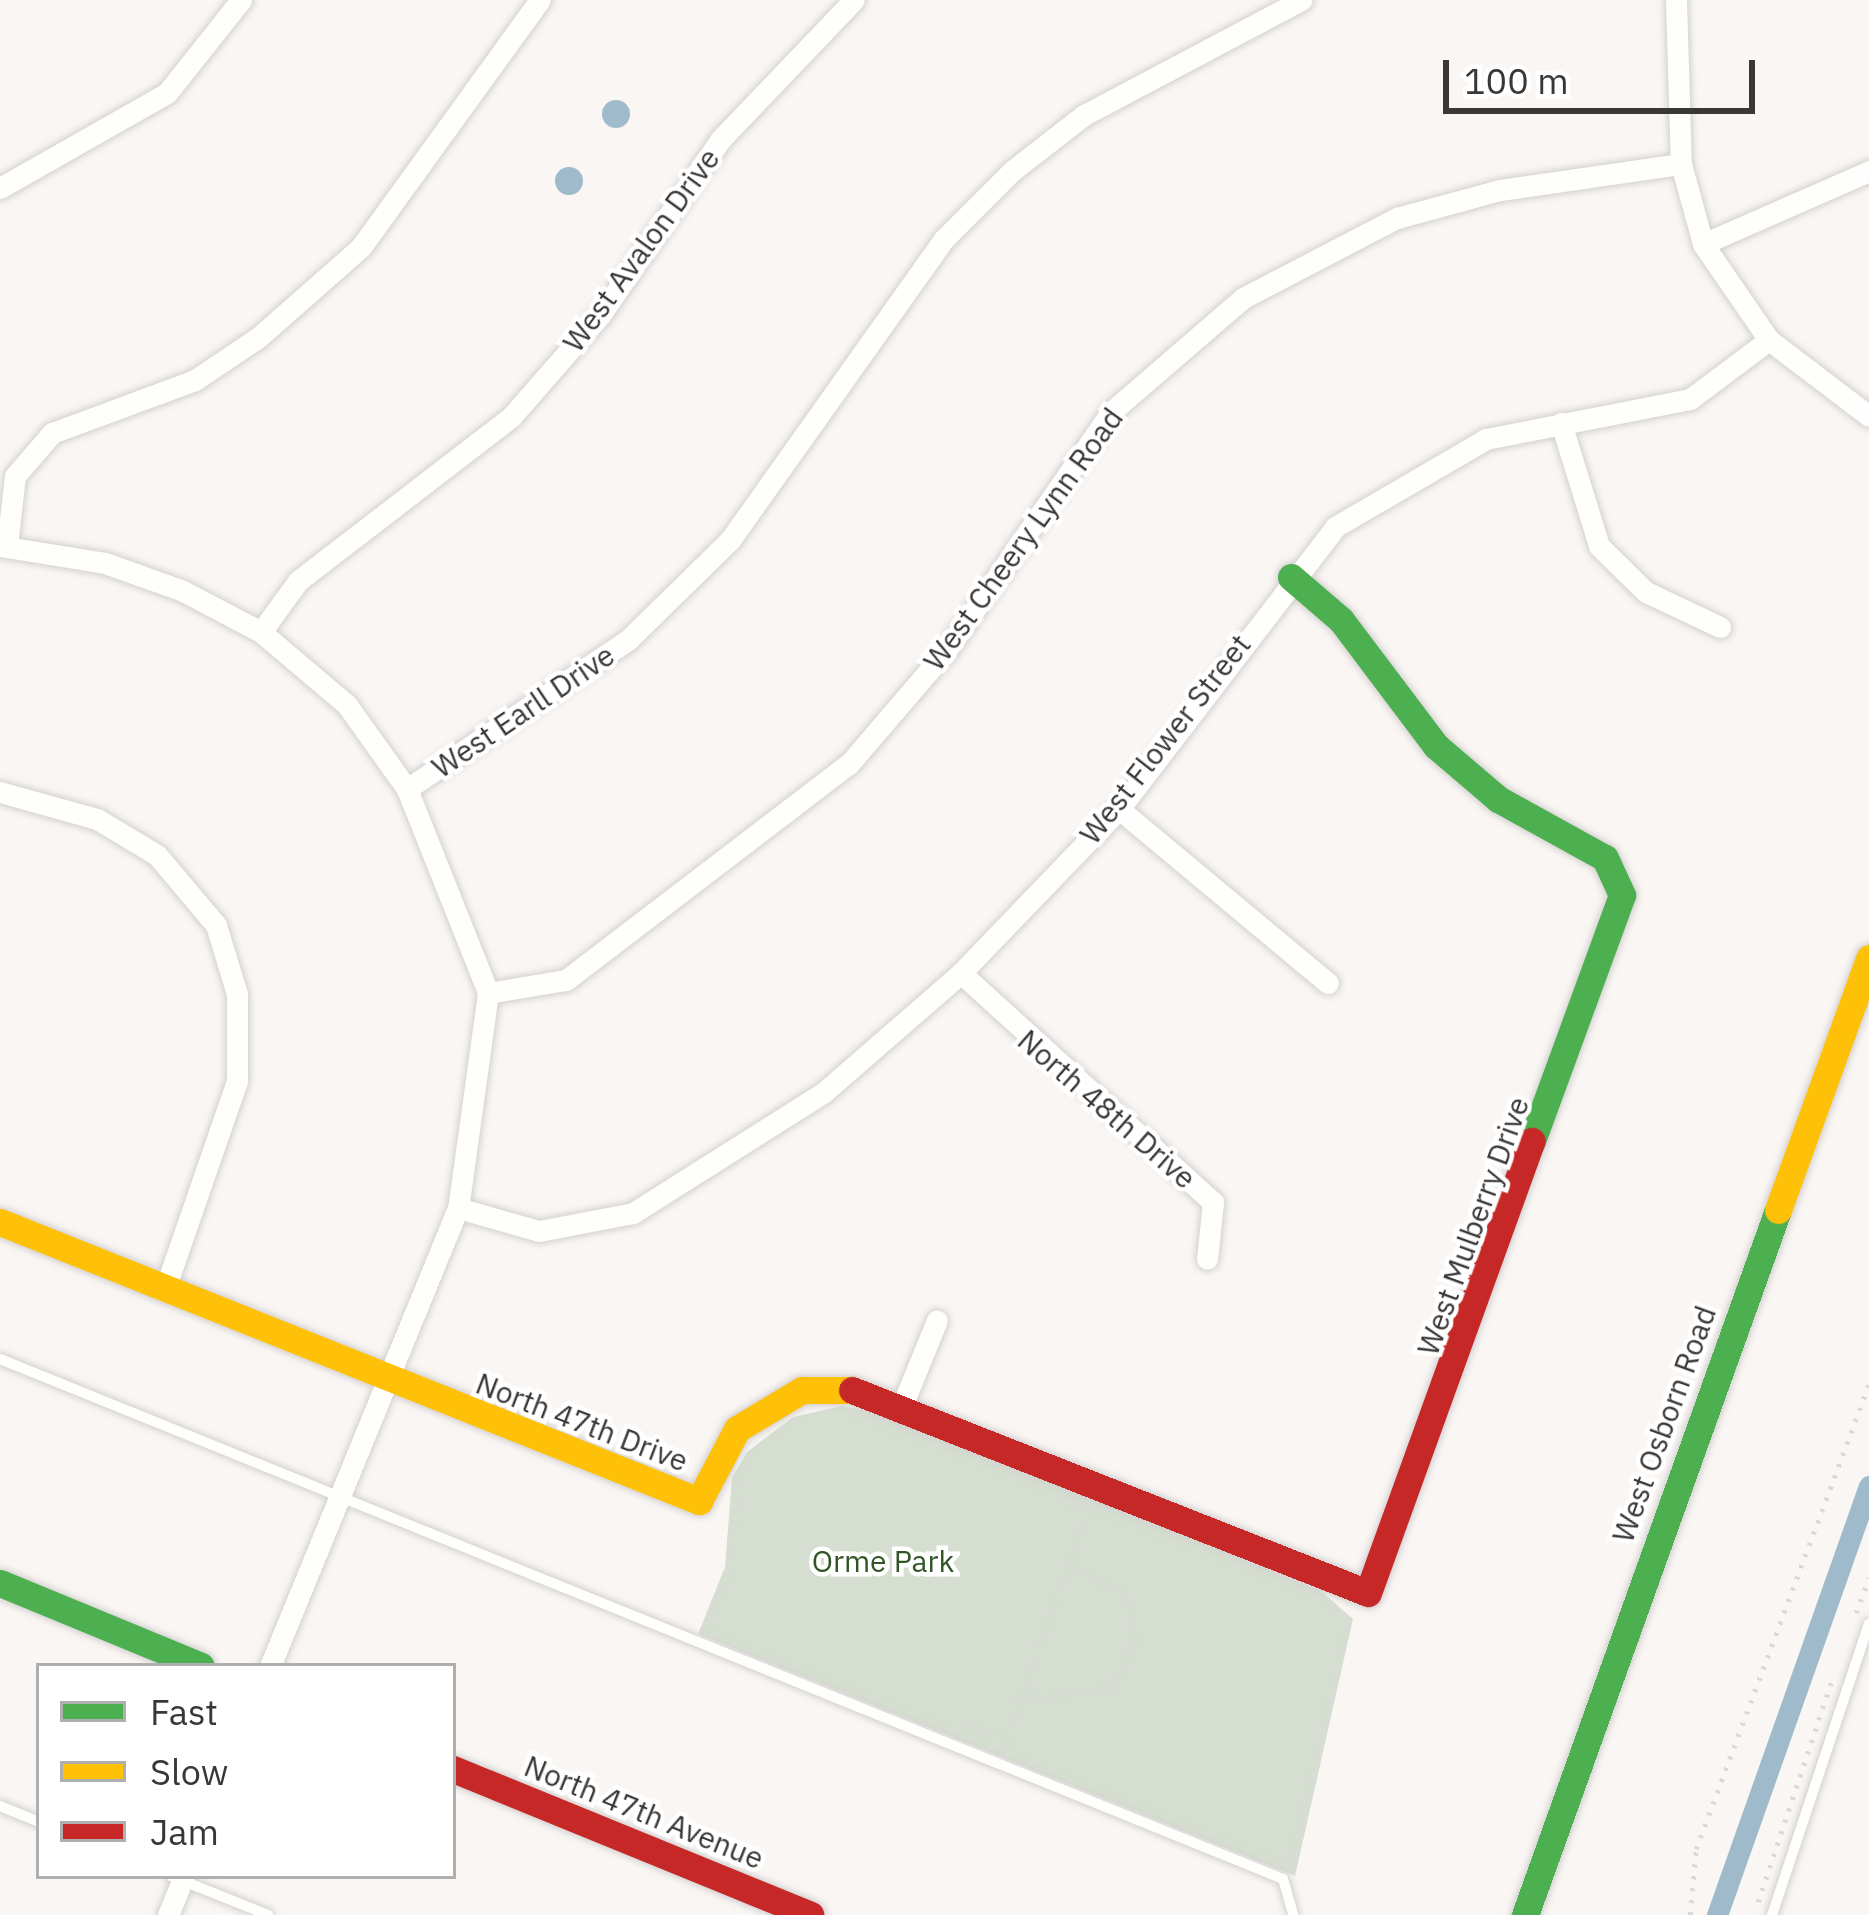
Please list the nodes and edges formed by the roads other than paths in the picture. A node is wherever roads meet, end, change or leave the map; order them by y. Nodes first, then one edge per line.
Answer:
1 (241, 0) edge
2 (540, 0) edge
3 (854, 0) edge
4 (1301, 0) edge
5 (1676, 0) edge
6 (1681, 164) junction
7 (1869, 171) edge
8 (0, 188) edge
9 (1703, 244) junction
10 (1769, 340) junction
11 (1869, 416) edge
12 (1561, 423) junction
13 (3, 545) edge
14 (1292, 577) junction
15 (1720, 627) dead end
16 (261, 632) junction
17 (406, 789) junction
18 (0, 792) edge
19 (1119, 809) junction
20 (1869, 958) edge
21 (961, 973) junction
22 (1328, 982) dead end
23 (488, 993) junction
24 (458, 1208) junction
25 (0, 1222) edge
26 (1207, 1259) dead end
27 (165, 1289) junction
28 (937, 1320) dead end
29 (0, 1359) edge
30 (384, 1380) junction
31 (904, 1401) junction
32 (338, 1498) junction
33 (0, 1582) edge
34 (1368, 1594) joint
35 (1869, 1624) edge
36 (194, 1663) edge
37 (271, 1663) edge
38 (456, 1770) edge
39 (0, 1806) edge
40 (36, 1821) edge
41 (178, 1879) edge
42 (184, 1879) edge
43 (168, 1915) edge
44 (268, 1915) edge
45 (810, 1915) edge
46 (1293, 1915) edge
47 (1525, 1915) edge
48 (1772, 1915) edge

1 - 8 street
2 - 13 street
3 - 16 street, West Avalon Drive
4 - 17 street, West Earll Drive
5 - 6 street
6 - 9 street
6 - 23 street, West Cheery Lynn Road
7 - 9 street
9 - 10 street
10 - 11 street
10 - 12 street, West Flower Street
12 - 14 street, West Flower Street
12 - 15 street
13 - 16 street
14 - 19 street, West Flower Street
14 - 34 street, West Mulberry Drive
16 - 17 street
17 - 23 street, West Earll Drive
18 - 27 street
19 - 21 street, West Flower Street
19 - 22 street
20 - 47 street, West Osborn Road
21 - 24 street, West Flower Street
21 - 26 street, North 48th Drive
23 - 24 street, West Earll Drive
24 - 30 street, West Earll Drive
25 - 27 street, North 47th Drive
27 - 30 street, North 47th Drive
28 - 31 street
29 - 32 lane
30 - 31 street, North 47th Drive
30 - 32 street, West Earll Drive
31 - 34 street, North 47th Drive
32 - 37 street, West Earll Drive
32 - 46 lane
33 - 36 street
35 - 48 lane
38 - 45 street, North 47th Avenue
39 - 40 lane
41 - 43 street
42 - 44 lane

